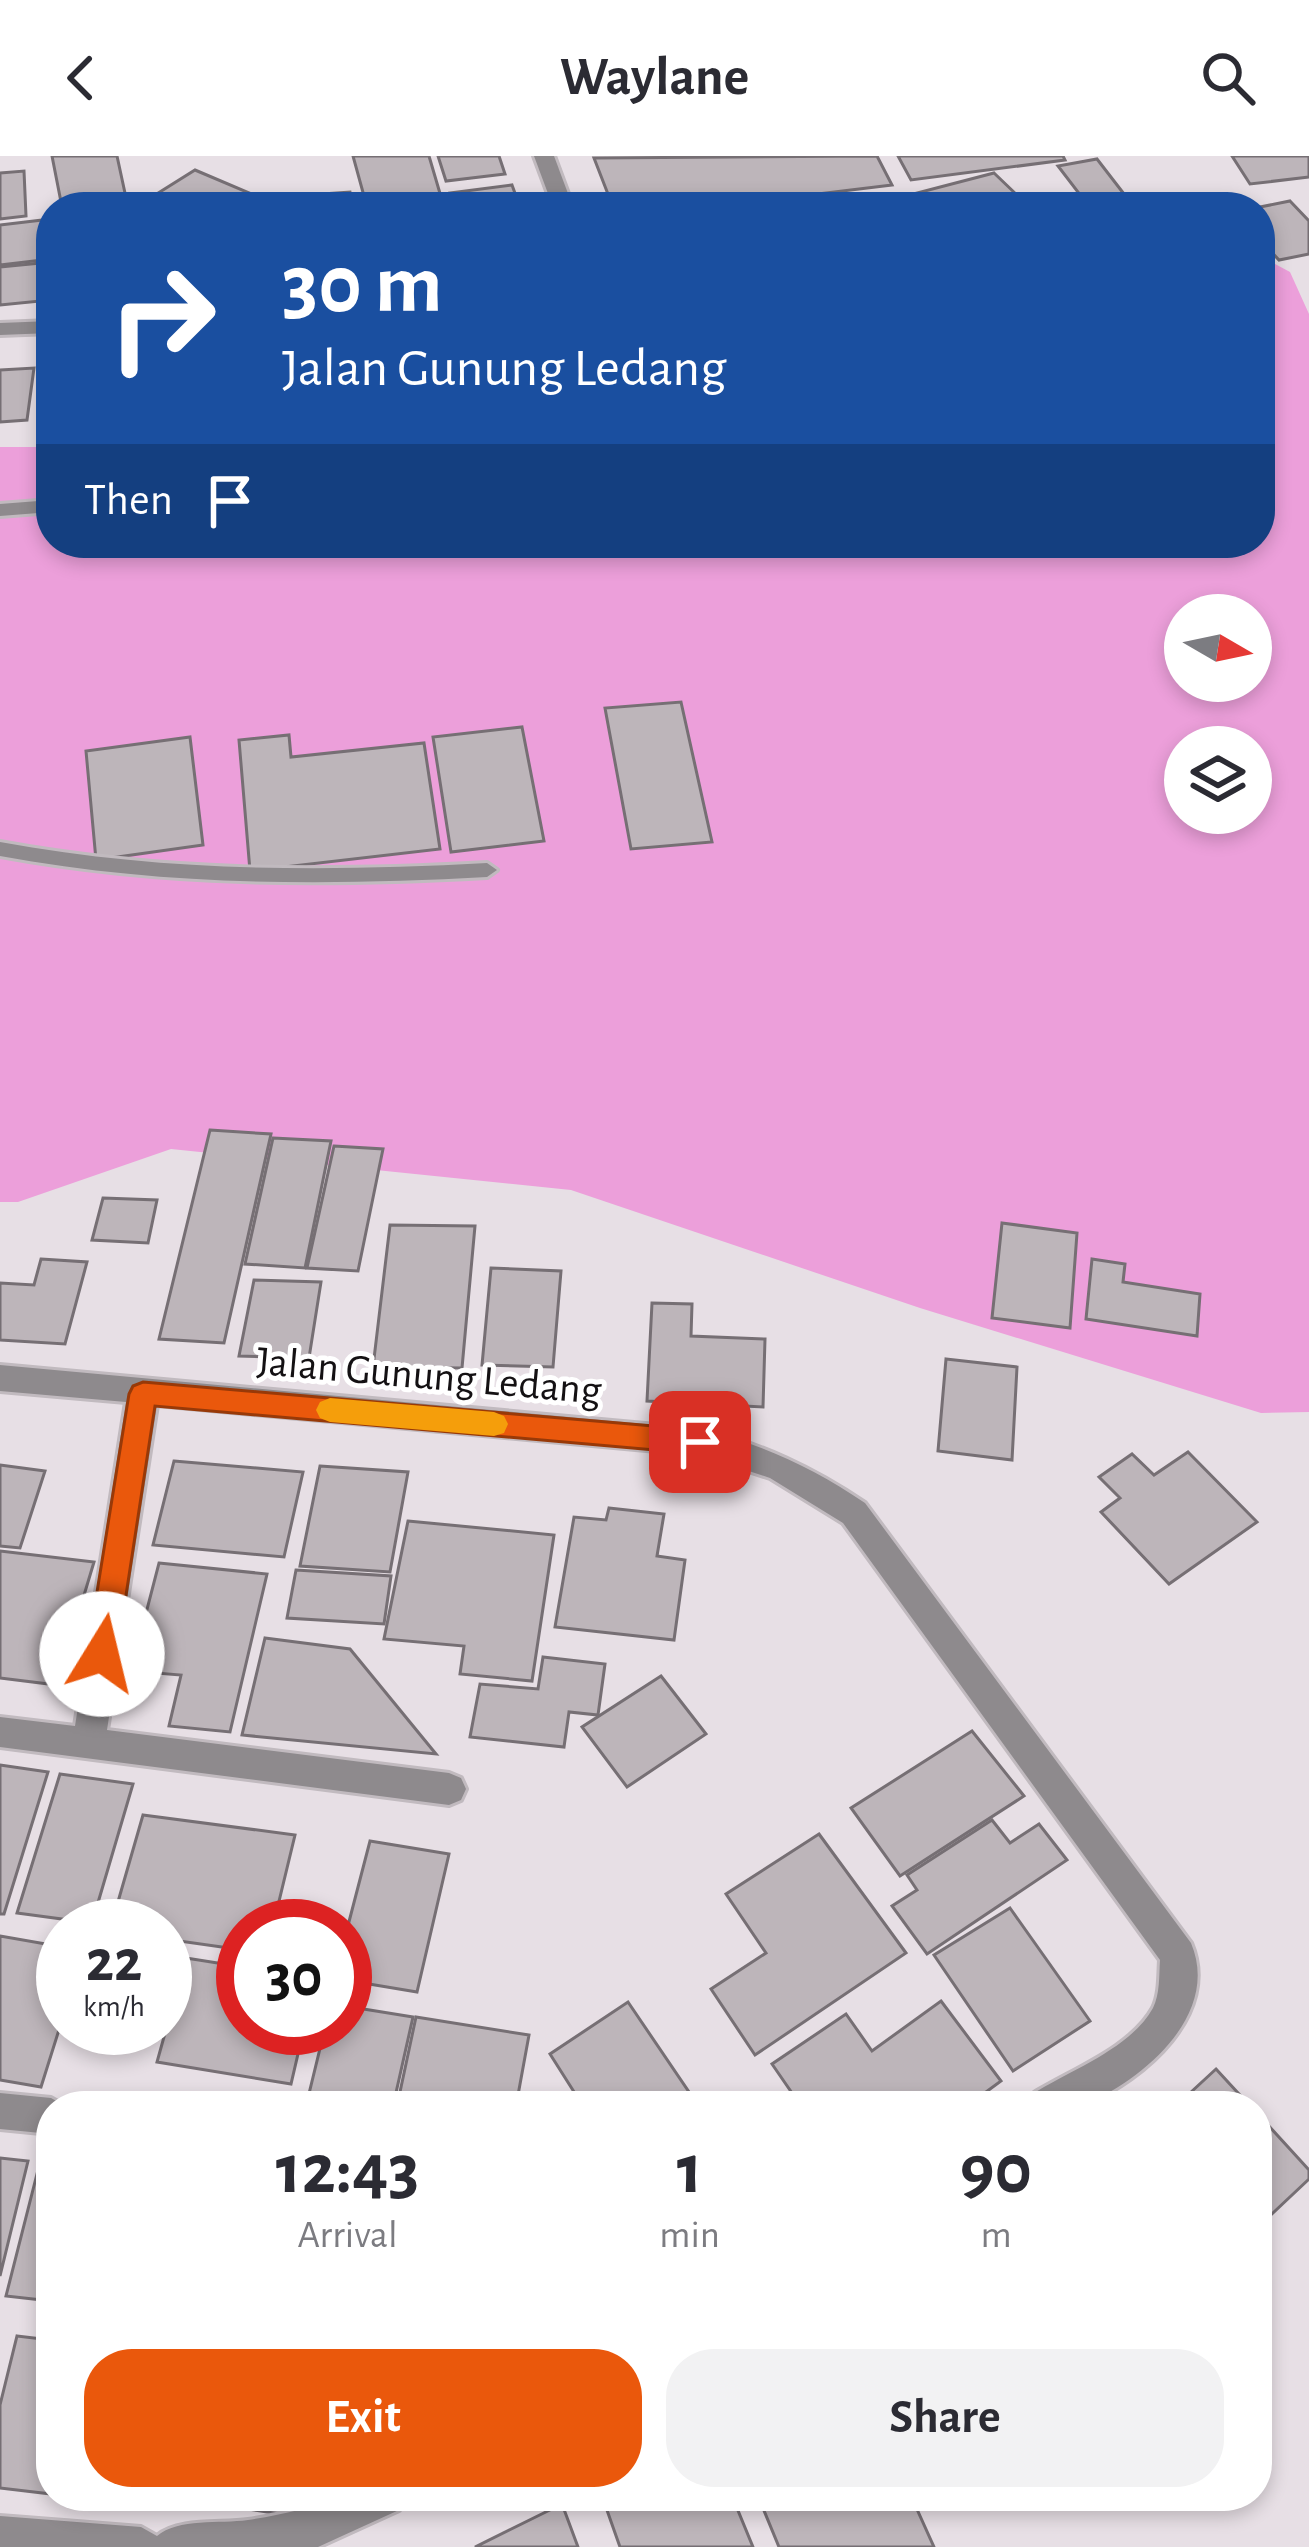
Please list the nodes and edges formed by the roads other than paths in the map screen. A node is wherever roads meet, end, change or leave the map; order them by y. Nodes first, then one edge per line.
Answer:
1 (544, 156) edge
2 (557, 192) edge
3 (36, 328) edge
4 (0, 329) edge
5 (36, 507) edge
6 (0, 510) edge
7 (0, 849) edge
8 (487, 870) dead end
9 (0, 1378) edge
10 (143, 1394) junction
11 (0, 1732) edge
12 (89, 1741) junction
13 (448, 1789) dead end
14 (1071, 2091) edge
15 (0, 2111) edge
16 (36, 2115) edge
17 (352, 2511) edge
18 (0, 2536) edge
19 (142, 2547) edge
20 (173, 2547) edge

1 - 2 street
3 - 4 street
5 - 6 lane
7 - 8 lane
9 - 10 street, Jalan Gunung Ledang
10 - 12 street
10 - 14 street, Jalan Gunung Ledang
11 - 12 street
12 - 13 street
15 - 16 street
17 - 20 street
18 - 19 street

